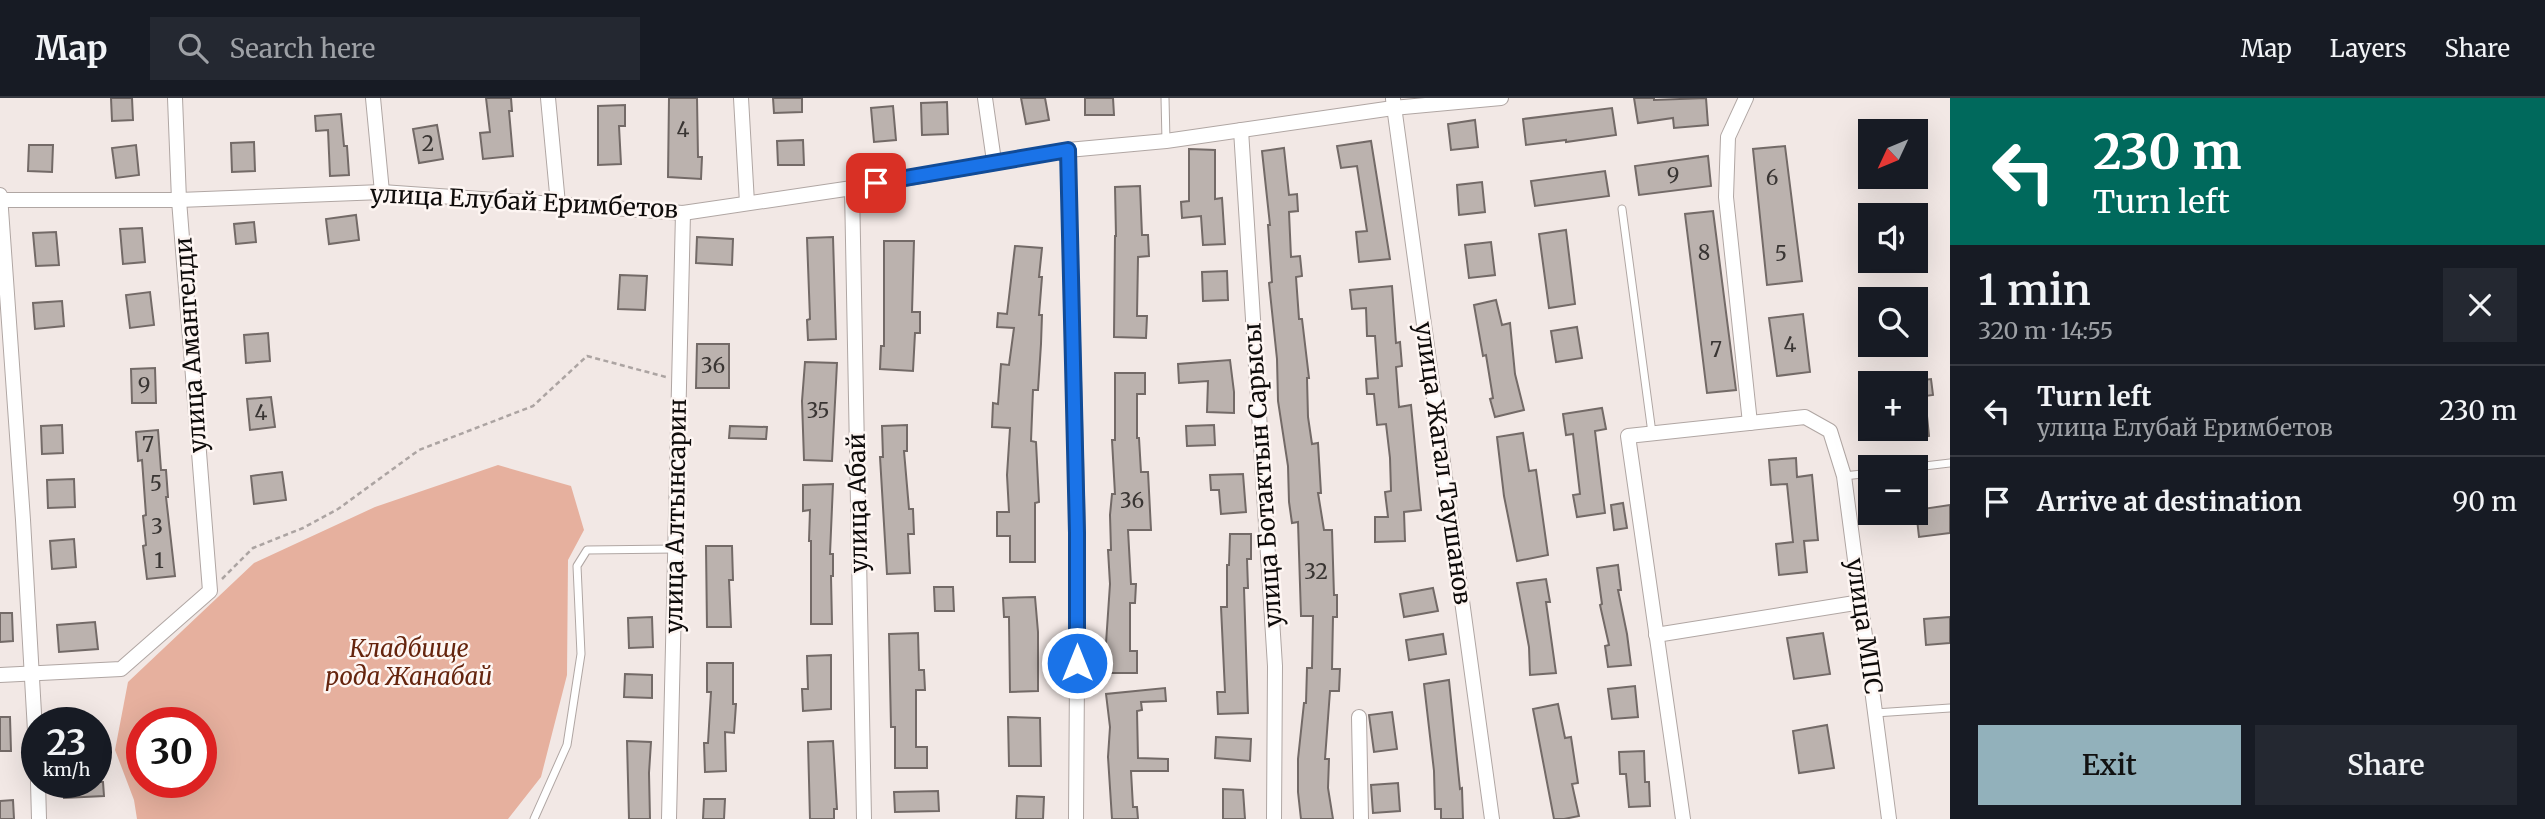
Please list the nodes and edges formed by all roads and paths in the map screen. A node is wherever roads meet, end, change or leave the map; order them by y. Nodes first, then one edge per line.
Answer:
1 (175, 98) edge
2 (373, 98) edge
3 (548, 98) edge
4 (741, 98) edge
5 (985, 98) edge
6 (1165, 98) edge
7 (1502, 98) edge
8 (1746, 98) edge
9 (1393, 103) edge
10 (1241, 130) junction
11 (1166, 141) junction
12 (1068, 150) junction
13 (994, 161) junction
14 (852, 188) junction
15 (382, 192) junction
16 (0, 197) edge
17 (179, 200) junction
18 (747, 203) junction
19 (558, 204) junction
20 (1622, 209) dead end
21 (683, 213) junction
22 (679, 380) junction
23 (1750, 423) junction
24 (1652, 434) junction
25 (1950, 463) edge
26 (1928, 466) edge
27 (1858, 474) edge
28 (1844, 476) junction
29 (675, 549) junction
30 (210, 591) junction
31 (1861, 602) junction
32 (1656, 635) junction
33 (32, 674) junction
34 (0, 675) edge
35 (34, 707) edge
36 (1950, 708) edge
37 (1875, 713) junction
38 (1359, 717) dead end
39 (38, 798) edge
40 (39, 819) edge
41 (534, 819) edge
42 (669, 819) edge
43 (864, 819) edge
44 (1076, 819) edge
45 (1274, 819) edge
46 (1361, 819) edge
47 (1492, 819) edge
48 (1683, 819) edge
49 (1889, 819) edge

1 - 17 street, улица Амангелди
2 - 15 street
3 - 19 street
4 - 18 street
5 - 13 street
6 - 11 lane
7 - 9 street, улица Елубай Еримбетов
8 - 23 street
9 - 10 street, улица Елубай Еримбетов
9 - 47 street, улица Жагал Таушанов
10 - 11 street, улица Елубай Еримбетов
10 - 45 street, улица Ботактын Сарысы
11 - 12 street, улица Елубай Еримбетов
12 - 13 street, улица Елубай Еримбетов
12 - 44 street
13 - 14 street, улица Елубай Еримбетов
14 - 18 street, улица Елубай Еримбетов
14 - 43 street, улица Абай
15 - 17 street, улица Елубай Еримбетов
15 - 19 street, улица Елубай Еримбетов
16 - 17 street, улица Елубай Еримбетов
16 - 33 street
17 - 30 street, улица Амангелди
18 - 21 street, улица Елубай Еримбетов
19 - 21 street, улица Елубай Еримбетов
20 - 24 lane
21 - 22 street, улица Алтынсарин
22 - 29 street, улица Алтынсарин
22 - 30 path
23 - 24 street, улица МПС
23 - 28 street, улица МПС
24 - 32 street, улица МПС
25 - 26 lane
27 - 28 lane
28 - 31 street, улица МПС
29 - 41 lane
29 - 42 street, улица Алтынсарин
30 - 33 street
31 - 32 street
31 - 37 street, улица МПС
32 - 48 street
33 - 34 street
33 - 35 street
36 - 37 lane
37 - 49 street, улица МПС
38 - 46 street
39 - 40 street

